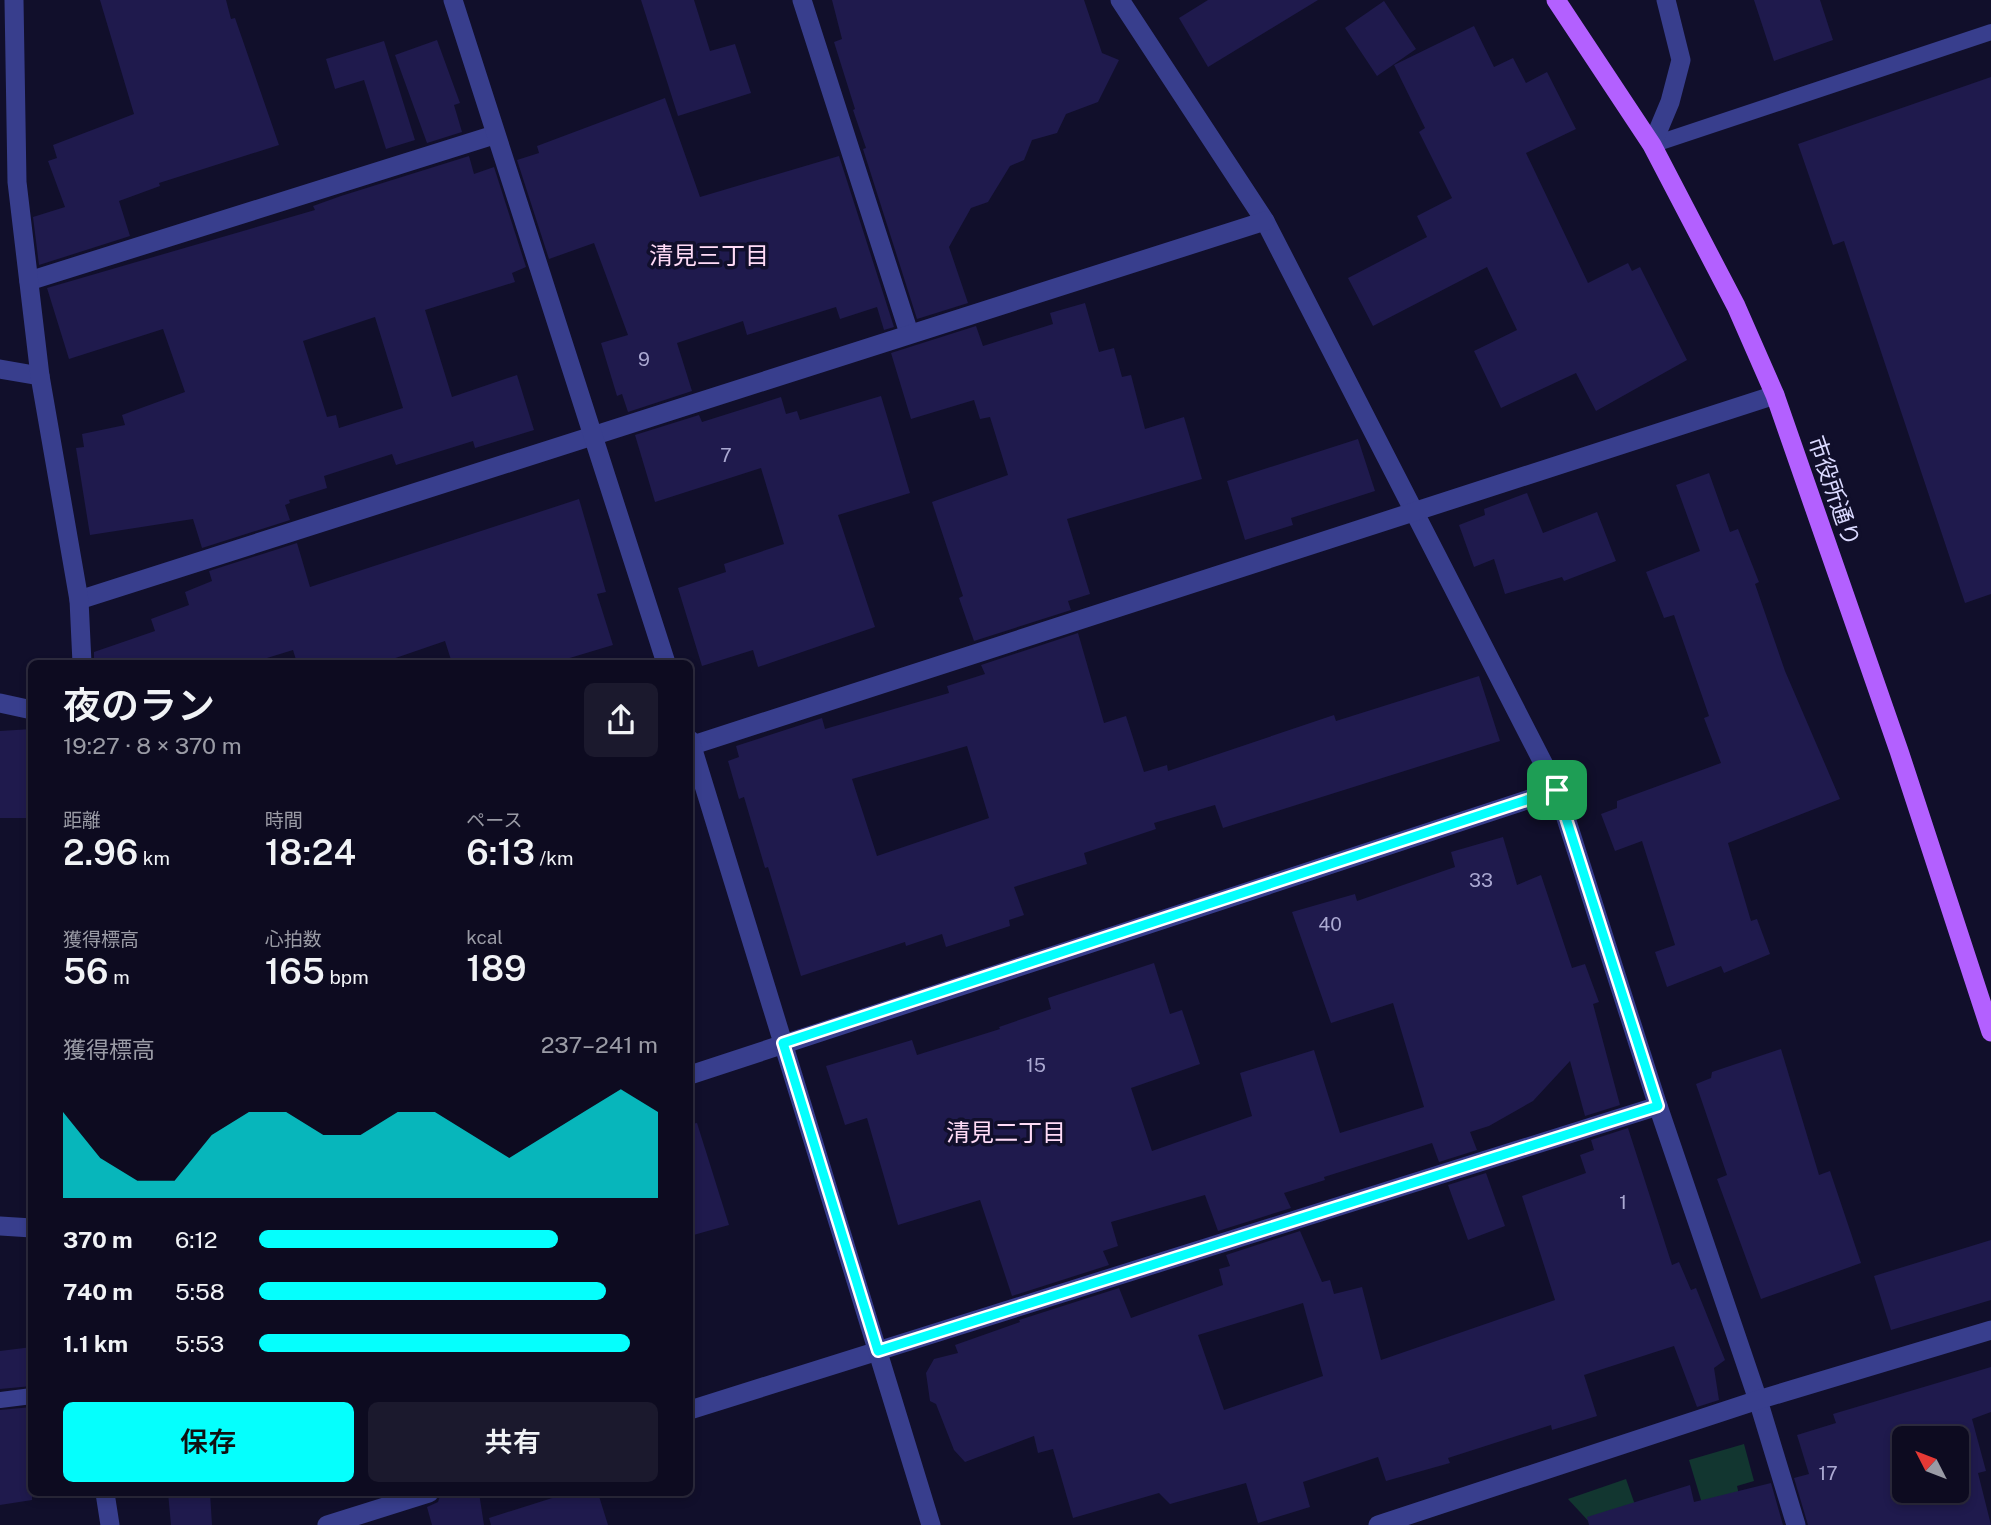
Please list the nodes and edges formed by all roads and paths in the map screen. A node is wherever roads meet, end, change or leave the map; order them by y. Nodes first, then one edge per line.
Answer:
1 (14, 0) edge
2 (453, 0) edge
3 (802, 0) edge
4 (1120, 0) edge
5 (1556, 0) edge
6 (1666, 0) edge
7 (1991, 32) edge
8 (7, 52) edge
9 (494, 135) junction
10 (1652, 145) junction
11 (1265, 221) junction
12 (29, 281) junction
13 (909, 333) junction
14 (0, 369) edge
15 (40, 376) junction
16 (1775, 395) junction
17 (595, 435) junction
18 (1416, 510) junction
19 (79, 600) junction
20 (82, 660) edge
21 (665, 660) edge
22 (0, 702) edge
23 (28, 709) edge
24 (693, 743) edge
25 (693, 754) edge
26 (1557, 790) junction
27 (1991, 1032) edge
28 (783, 1043) junction
29 (693, 1073) edge
30 (1658, 1106) junction
31 (0, 1226) edge
32 (28, 1228) edge
33 (1991, 1330) edge
34 (878, 1351) junction
35 (28, 1396) edge
36 (0, 1400) edge
37 (1758, 1400) junction
38 (693, 1409) edge
39 (105, 1496) edge
40 (419, 1496) edge
41 (1409, 1520) edge
42 (110, 1525) edge
43 (327, 1525) edge
44 (931, 1525) edge
45 (1378, 1525) edge
46 (1796, 1525) edge

1 - 8 street
2 - 9 street
3 - 13 street
4 - 11 street
5 - 10 main road, 市役所通り
6 - 10 street
7 - 10 lane
8 - 12 street
9 - 12 street
9 - 17 street
10 - 16 main road, 市役所通り
11 - 13 street
11 - 18 street
12 - 15 street
13 - 17 street
14 - 15 street
15 - 19 street
16 - 18 street
16 - 27 main road, 市役所通り
17 - 19 street
17 - 21 street
18 - 24 street
18 - 26 street
19 - 20 street
22 - 23 street
25 - 28 street
26 - 28 street
26 - 30 street
28 - 29 street
28 - 34 street
30 - 34 street
30 - 37 street
31 - 32 street
33 - 37 street
34 - 38 street
34 - 44 street
35 - 36 lane
37 - 41 street
37 - 46 street
39 - 42 street
40 - 43 street
41 - 45 street

